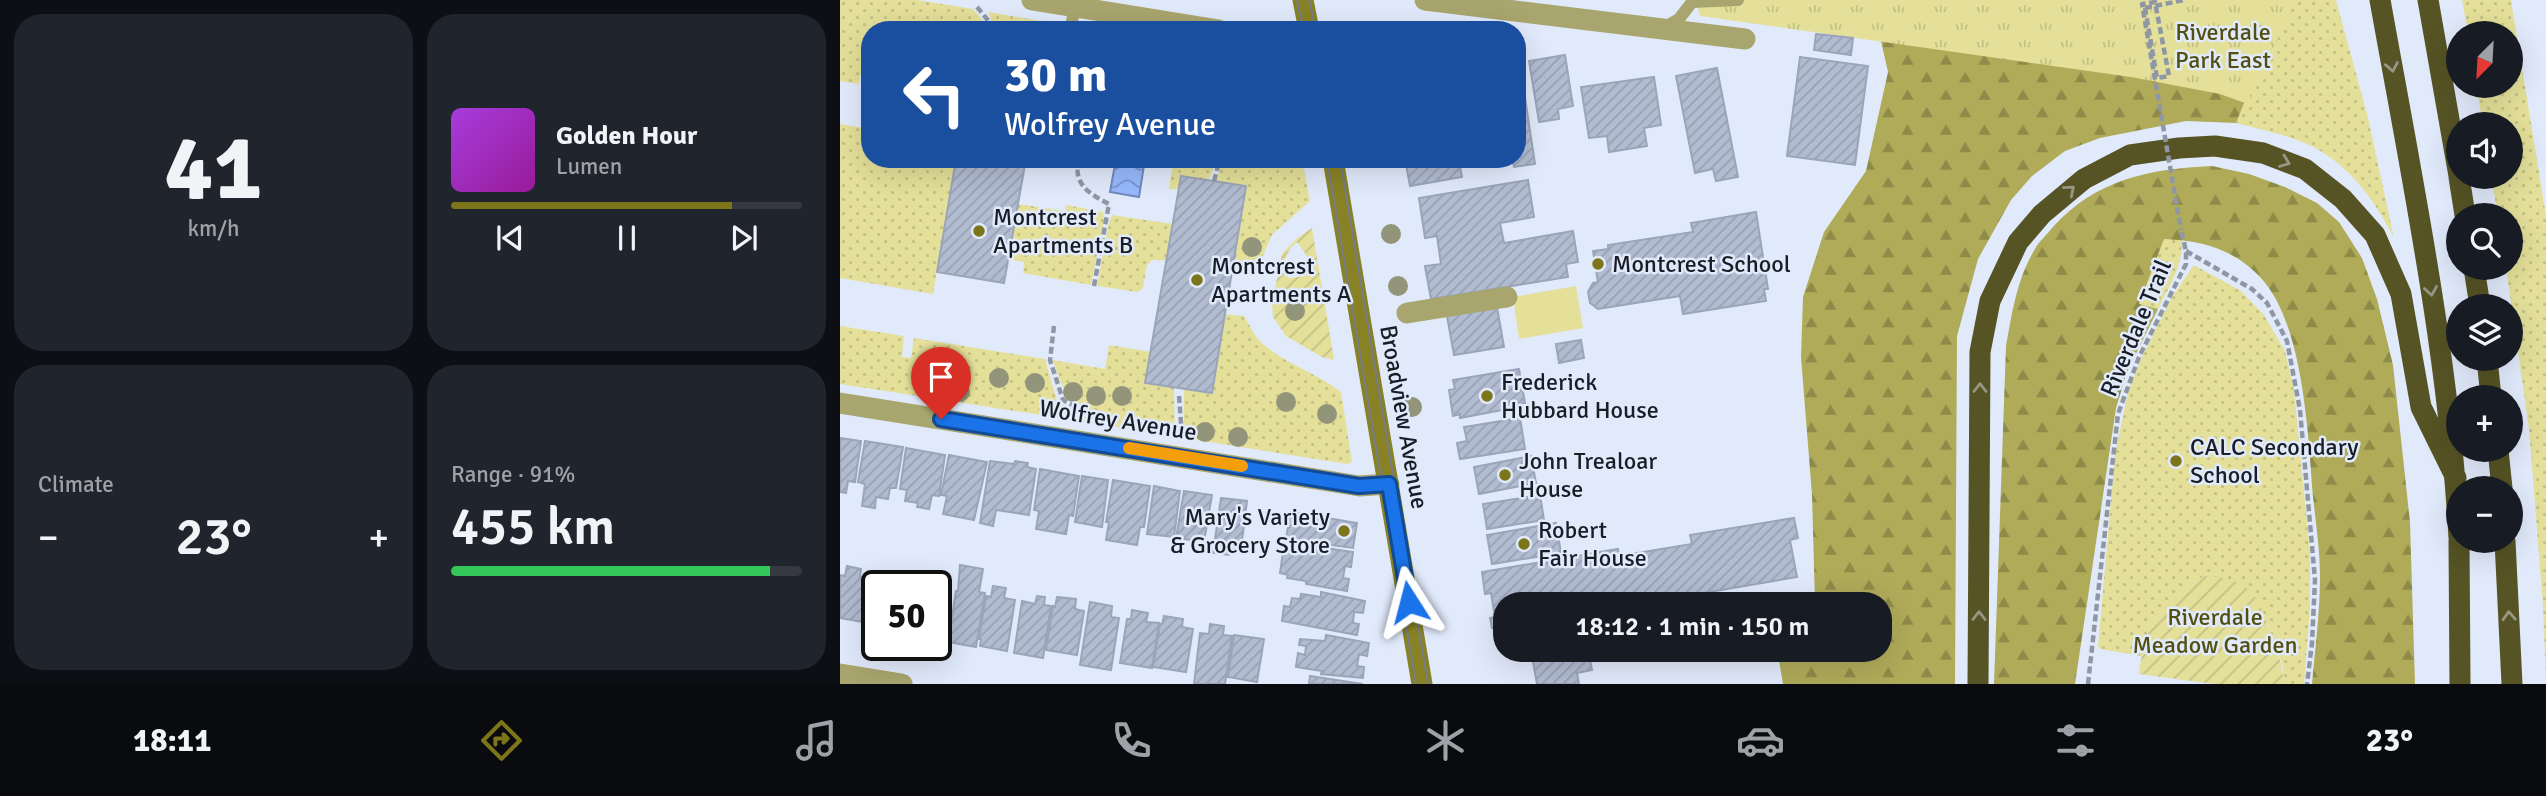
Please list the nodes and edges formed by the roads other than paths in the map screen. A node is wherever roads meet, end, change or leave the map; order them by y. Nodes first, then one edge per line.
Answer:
1 (1032, 0) edge
2 (1303, 0) edge
3 (1425, 0) edge
4 (1738, 0) edge
5 (2380, 0) edge
6 (2428, 0) edge
7 (1073, 7) junction
8 (1072, 21) edge
9 (1162, 21) edge
10 (1307, 21) edge
11 (1661, 28) junction
12 (1745, 39) dead end
13 (2448, 112) edge
14 (1335, 168) edge
15 (1507, 297) dead end
16 (1408, 313) dead end
17 (840, 403) edge
18 (2455, 476) edge
19 (2456, 476) edge
20 (1389, 484) junction
21 (2459, 553) edge
22 (2506, 553) edge
23 (840, 674) edge
24 (902, 684) edge
25 (1422, 684) edge
26 (1978, 684) edge
27 (2460, 684) edge
28 (2512, 684) edge

1 - 7 street
2 - 10 main road
3 - 11 street
4 - 11 lane
5 -> 19 highway
6 - 13 highway
7 - 8 lane
7 - 9 street
11 - 12 street
14 - 20 main road, Broadview Avenue
15 - 16 street
17 - 20 street, Wolfrey Avenue
26 -> 18 highway
20 - 25 main road, Broadview Avenue
21 - 27 highway
28 -> 22 highway
23 - 24 street

